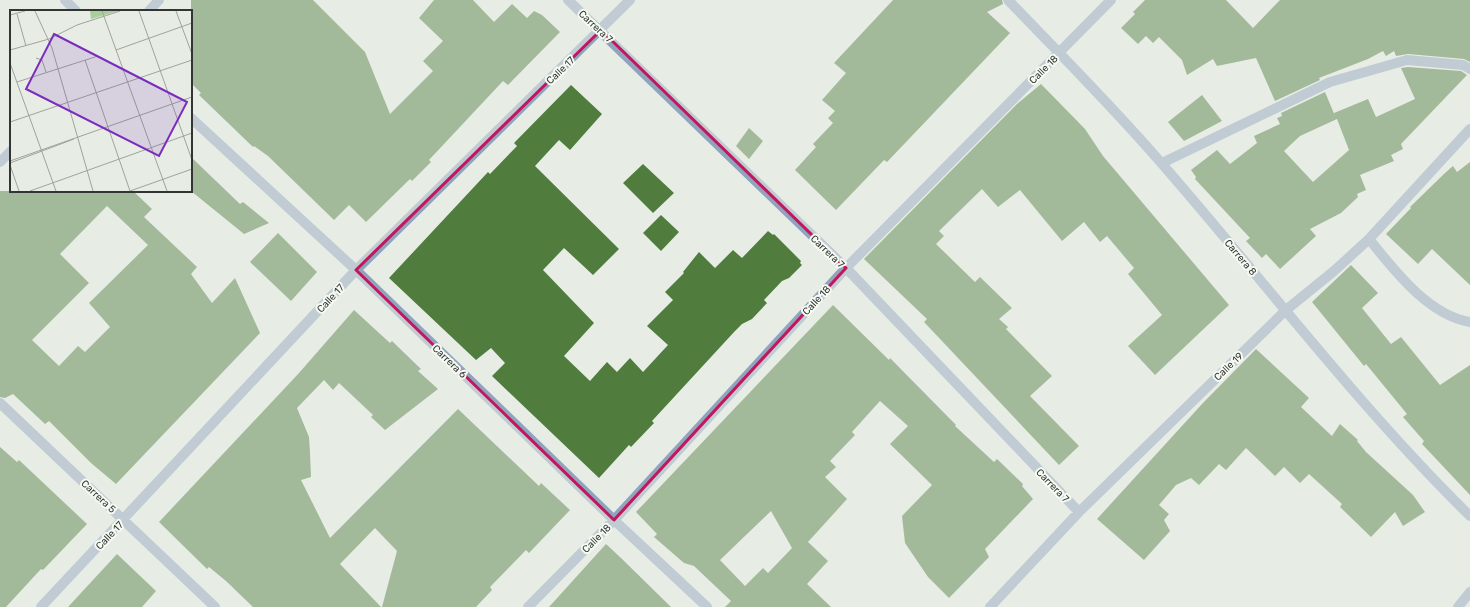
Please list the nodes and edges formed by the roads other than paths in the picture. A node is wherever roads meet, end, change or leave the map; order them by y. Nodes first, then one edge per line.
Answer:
1 (65, 0) edge
2 (159, 0) edge
3 (568, 0) edge
4 (630, 0) edge
5 (1008, 0) edge
6 (1111, 0) edge
7 (75, 10) edge
8 (150, 10) edge
9 (601, 30) junction
10 (1059, 53) junction
11 (1470, 69) edge
12 (192, 119) edge
13 (1470, 129) edge
14 (10, 152) edge
15 (0, 162) edge
16 (1162, 163) junction
17 (1369, 239) junction
18 (846, 268) junction
19 (356, 270) junction
20 (1286, 310) junction
21 (1470, 322) edge
22 (0, 403) edge
23 (1079, 512) junction
24 (1470, 516) edge
25 (124, 520) junction
26 (614, 520) junction
27 (1470, 592) edge
28 (41, 607) edge
29 (215, 607) edge
30 (528, 607) edge
31 (707, 607) edge
32 (990, 607) edge
33 (1458, 607) edge

1 - 7 street
2 - 8 street
3 - 9 street, Carrera 7
4 - 9 street, Calle 17
5 - 10 street, Carrera 8
6 - 10 street, Calle 18
9 - 18 street, Carrera 7
9 - 19 street, Calle 17
10 - 16 street, Carrera 8
10 - 18 street, Calle 18
11 - 16 street
12 - 19 street, Carrera 6
13 - 17 street, Calle 19
14 - 15 street
16 - 20 street, Carrera 8
17 - 20 street, Calle 19
17 - 21 street
18 - 23 street, Carrera 7
18 - 26 street, Calle 18
19 - 25 street, Calle 17
19 - 26 street, Carrera 6
20 - 23 street, Calle 19
20 - 24 street, Carrera 8
22 - 25 street, Carrera 5
23 - 32 street, Calle 19
25 - 28 street, Calle 17
25 - 29 street, Carrera 5
26 - 30 street, Calle 18
26 - 31 street, Carrera 6
27 - 33 street

